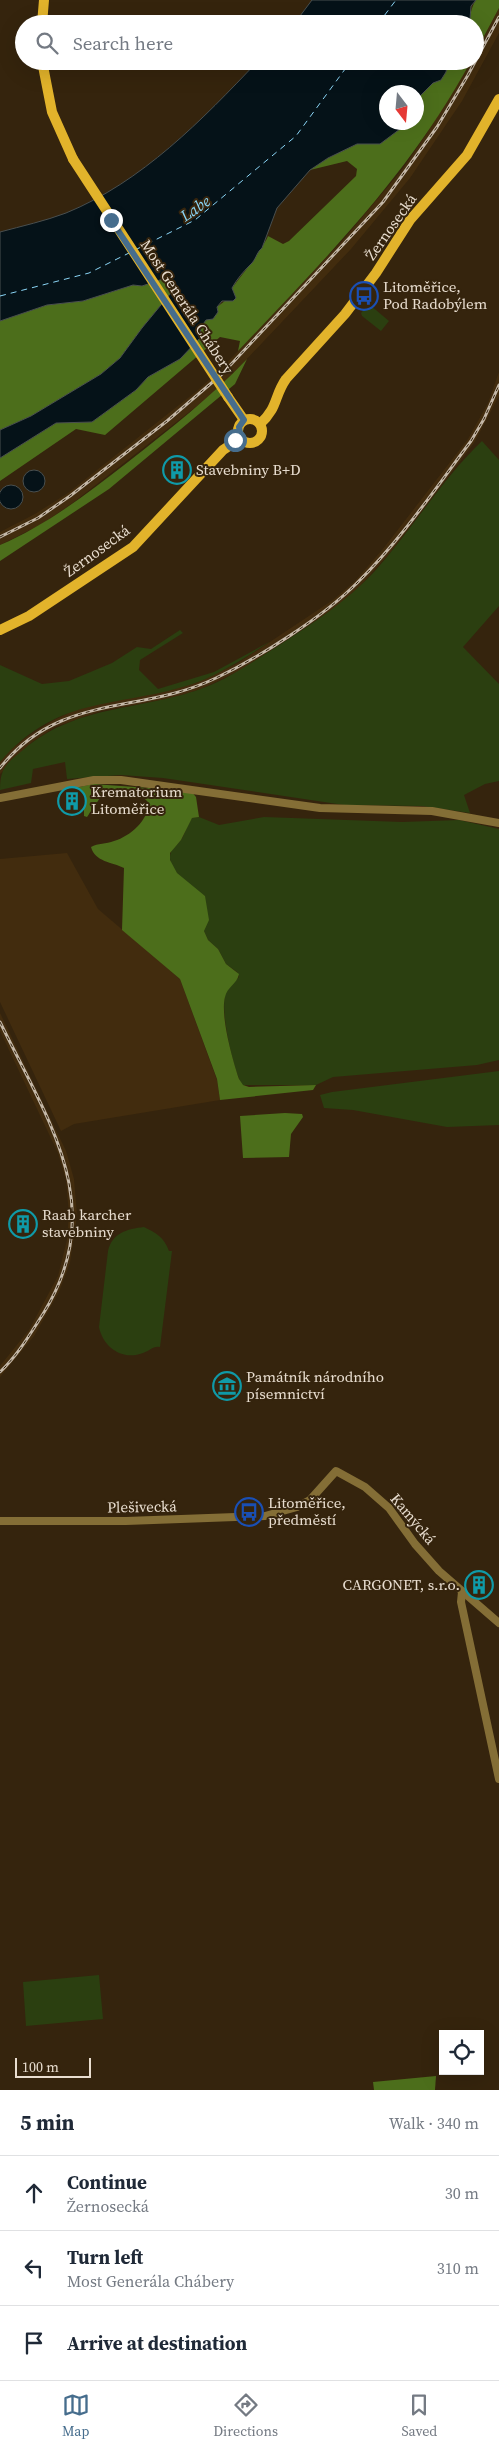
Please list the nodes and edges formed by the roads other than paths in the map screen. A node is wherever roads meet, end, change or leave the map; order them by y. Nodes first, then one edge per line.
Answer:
1 (44, 0) edge
2 (43, 15) edge
3 (44, 70) edge
4 (499, 98) edge
5 (244, 420) junction
6 (260, 424) junction
7 (241, 438) junction
8 (0, 630) edge
9 (0, 798) edge
10 (499, 823) edge
11 (336, 1471) joint
12 (0, 1521) edge
13 (462, 1592) junction
14 (499, 1623) edge
15 (499, 1780) edge

1 - 2 main road
3 - 5 main road, Most Generála Chábery, bridge
4 - 6 main road, Žernosecká
5 - 6 main road
5 - 7 main road
6 - 7 main road, Žernosecká
7 - 8 main road, Žernosecká
9 - 10 street
11 - 12 street, Plešivecká
11 - 13 street, Kamýcká
13 - 14 street, Kamýcká
13 - 15 street

